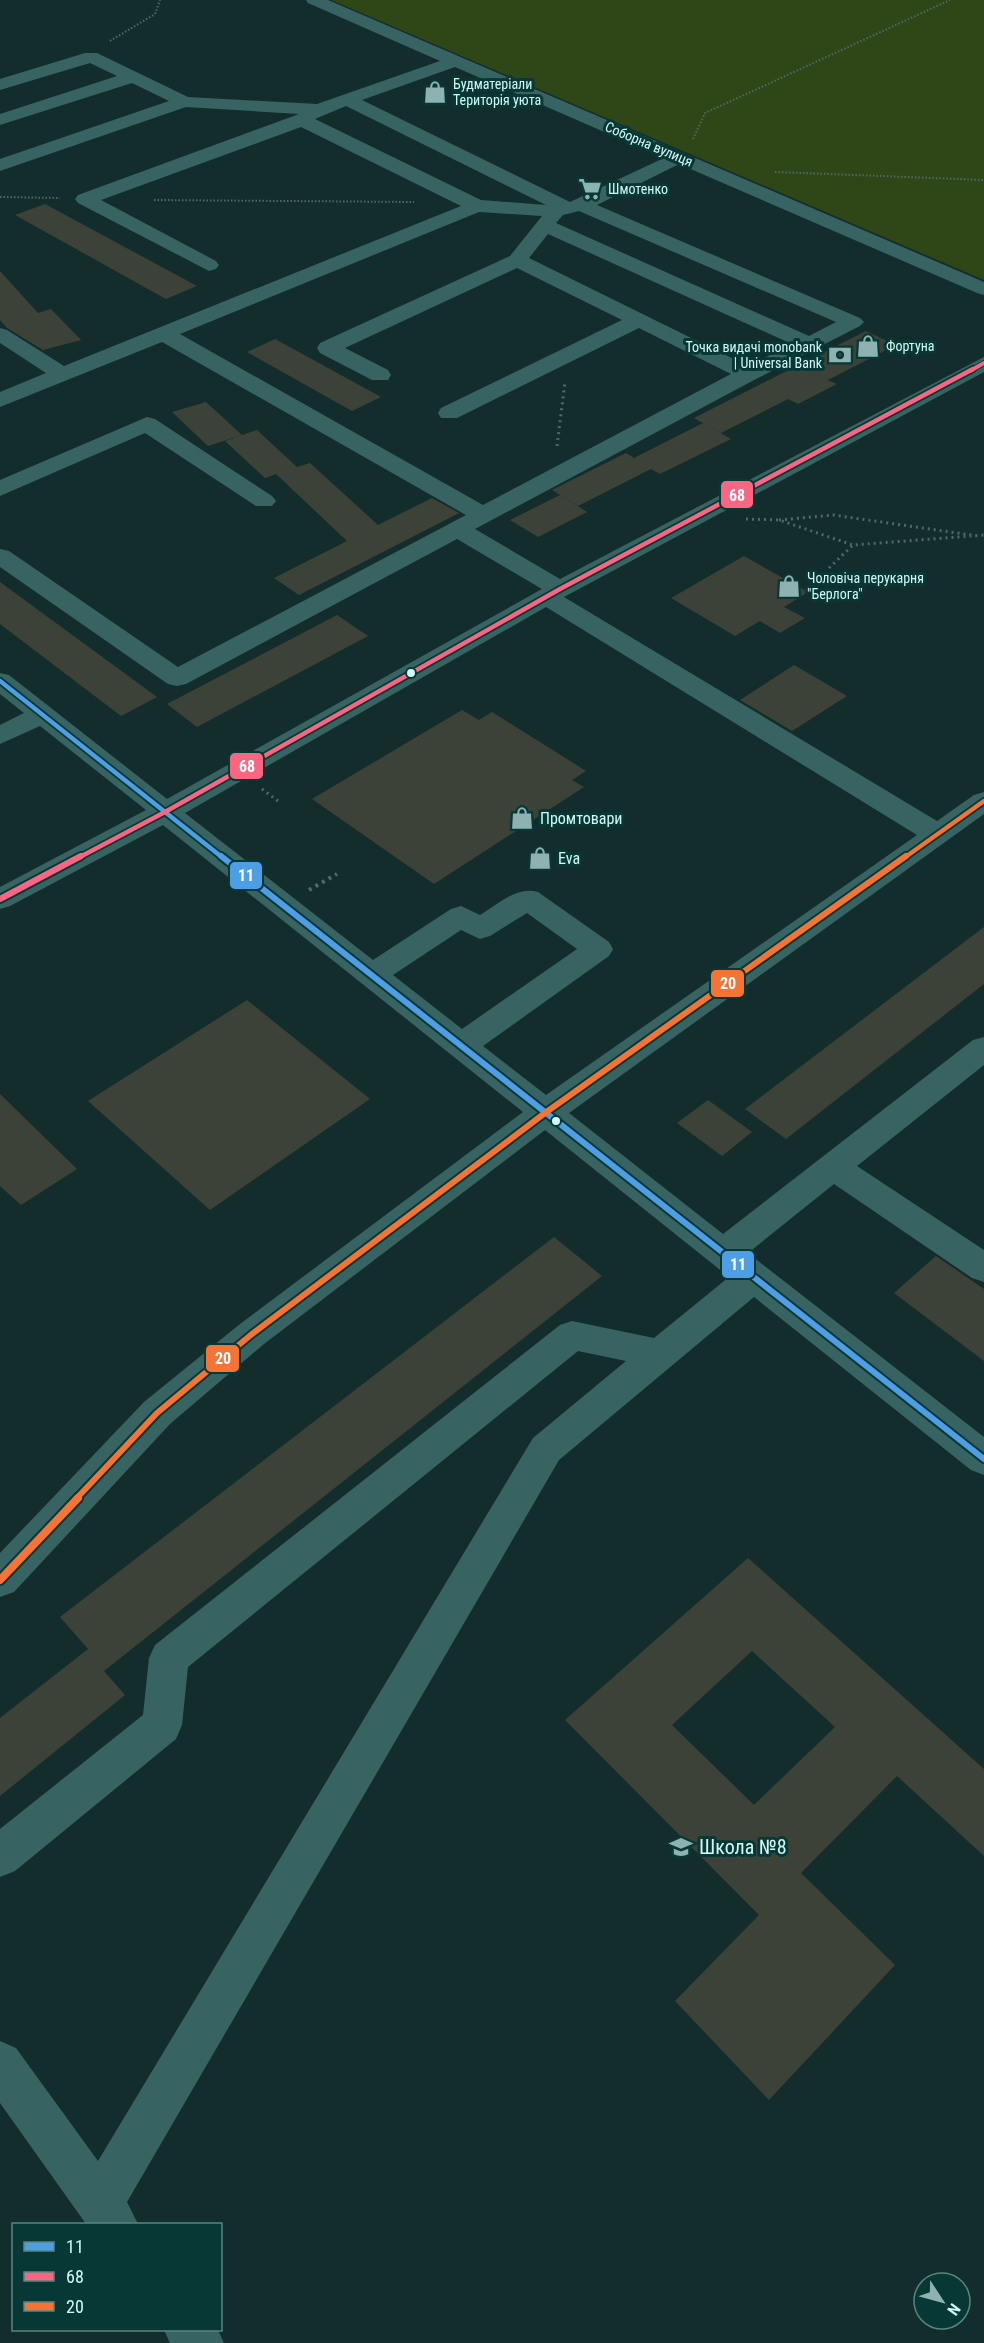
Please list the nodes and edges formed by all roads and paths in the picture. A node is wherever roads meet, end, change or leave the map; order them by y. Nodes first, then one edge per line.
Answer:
1 (160, 0) edge
2 (314, 0) edge
3 (950, 0) edge
4 (91, 57) junction
5 (455, 62) junction
6 (133, 77) junction
7 (0, 86) edge
8 (348, 100) junction
9 (185, 102) junction
10 (309, 115) junction
11 (0, 120) edge
12 (680, 157) junction
13 (0, 165) edge
14 (770, 172) dead end
15 (984, 180) edge
16 (0, 197) edge
17 (85, 199) junction
18 (144, 200) dead end
19 (477, 206) junction
20 (562, 212) junction
21 (517, 260) junction
22 (209, 265) dead end
23 (984, 290) edge
24 (639, 320) junction
25 (162, 333) junction
26 (0, 334) edge
27 (808, 343) junction
28 (569, 355) junction
29 (984, 363) edge
30 (62, 374) junction
31 (748, 374) junction
32 (380, 375) dead end
33 (0, 400) edge
34 (449, 413) dead end
35 (554, 479) junction
36 (0, 489) edge
37 (264, 501) dead end
38 (485, 516) junction
39 (695, 517) junction
40 (779, 520) junction
41 (459, 530) junction
42 (984, 535) edge
43 (978, 536) junction
44 (853, 545) junction
45 (0, 556) edge
46 (829, 568) dead end
47 (554, 593) junction
48 (0, 681) edge
49 (42, 714) junction
50 (0, 736) edge
51 (254, 784) dead end
52 (278, 801) dead end
53 (984, 801) edge
54 (165, 812) junction
55 (937, 834) junction
56 (0, 899) edge
57 (371, 975) junction
58 (460, 1045) junction
59 (979, 1060) edge
60 (545, 1113) junction
61 (834, 1167) junction
62 (723, 1253) junction
63 (984, 1268) edge
64 (754, 1277) junction
65 (660, 1354) junction
66 (984, 1459) edge
67 (0, 1580) edge
68 (0, 1856) edge
69 (0, 2064) edge
70 (107, 2214) edge
71 (190, 2331) edge
72 (199, 2343) edge

1 - 4 path
2 - 5 street, Соборна вулиця
3 - 12 path
4 - 6 street
4 - 7 street
5 - 8 street
5 - 12 street, Соборна вулиця
6 - 9 street
6 - 11 street
8 - 10 street
8 - 20 street
9 - 10 street
9 - 13 street
10 - 17 street
10 - 19 street
12 - 20 street
12 - 23 street, Соборна вулиця
14 - 15 path
16 - 17 path
17 - 22 street
18 - 19 path
19 - 20 street
19 - 25 street
20 - 21 street
20 - 27 street
20 - 27 street
21 - 24 street
21 - 32 street
24 - 28 street
24 - 31 street
25 - 30 street
25 - 38 street
26 - 30 street
27 - 31 street
28 - 34 street
28 - 35 path
29 - 39 street
30 - 33 street
31 - 35 street
35 - 38 street
36 - 37 street
38 - 41 street
39 - 40 path
39 - 47 street
40 - 43 path
40 - 44 path
41 - 45 street
41 - 47 street
42 - 43 path
43 - 44 path
44 - 46 path
47 - 54 street
47 - 55 street
48 - 49 street
49 - 50 street
49 - 54 street
51 - 52 path
53 - 55 street
54 - 56 street
54 - 57 street
55 - 60 street
57 - 58 street
57 - 58 street
58 - 60 street
59 - 61 street
60 - 62 street
60 - 67 street
61 - 62 street
61 - 63 street
62 - 64 street
64 - 65 street
64 - 66 street
65 - 68 street
65 - 70 street
69 - 70 street
71 - 72 street

